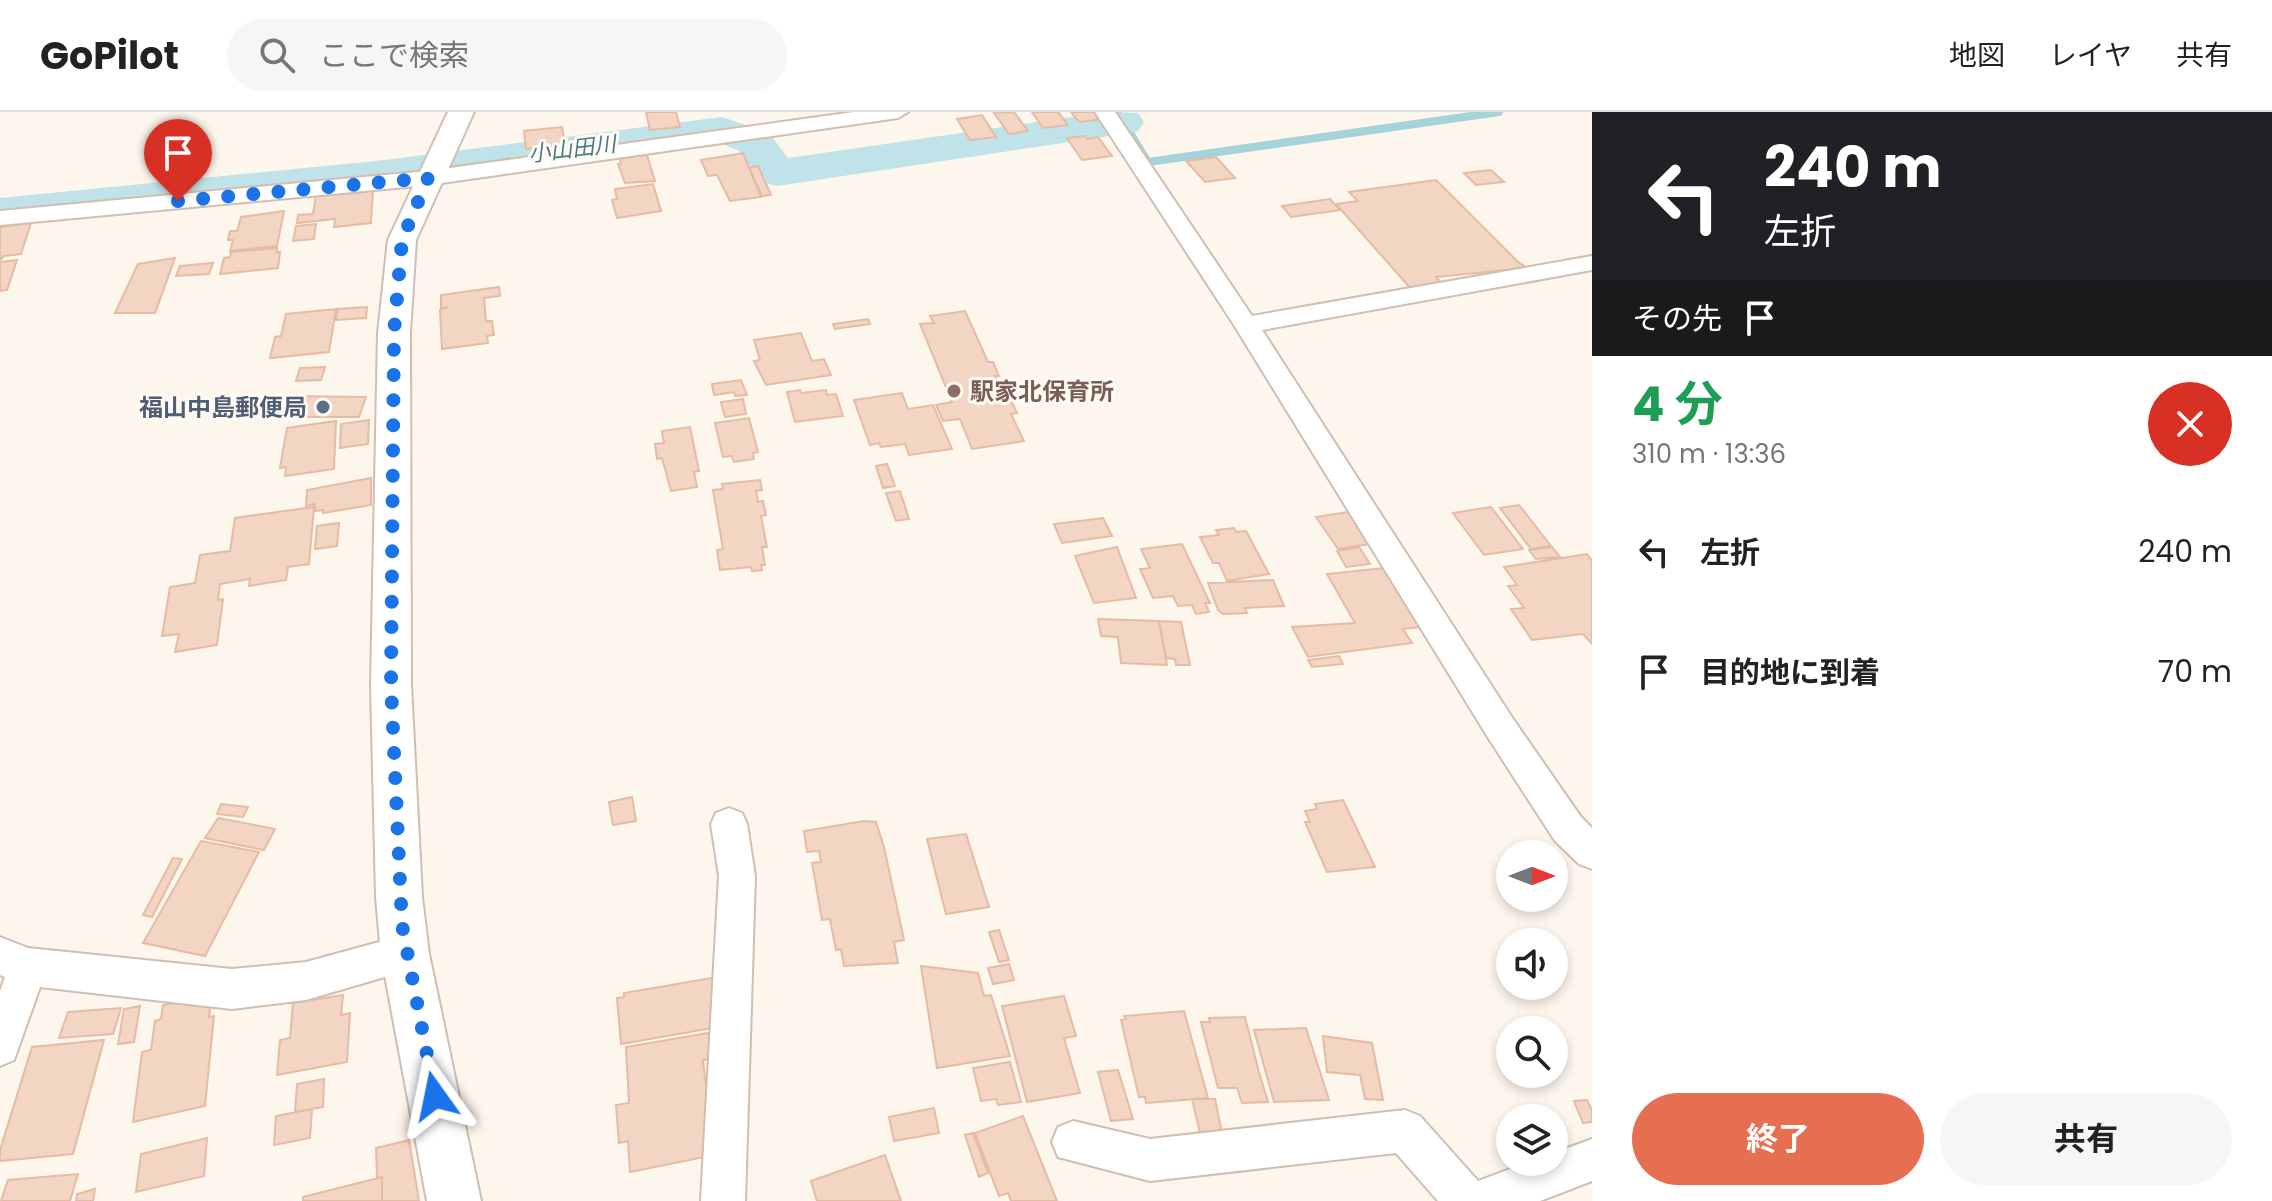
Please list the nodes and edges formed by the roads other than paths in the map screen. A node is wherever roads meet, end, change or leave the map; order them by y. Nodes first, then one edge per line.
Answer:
1 (461, 112) edge
2 (898, 112) edge
3 (1105, 112) edge
4 (428, 178) junction
5 (0, 218) edge
6 (1592, 263) edge
7 (1246, 325) junction
8 (729, 824) dead end
9 (1592, 852) edge
10 (405, 954) junction
11 (14, 961) edge
12 (0, 1046) edge
13 (1073, 1142) dead end
14 (1592, 1160) edge
15 (454, 1201) edge
16 (723, 1201) edge
17 (1467, 1201) edge
18 (1482, 1201) edge

1 - 4 street
2 - 4 street
3 - 7 street
4 - 5 street
4 - 10 street
6 - 7 street
7 - 9 street
8 - 16 street
10 - 11 street
10 - 15 street
11 - 12 street
13 - 17 street
14 - 18 street

